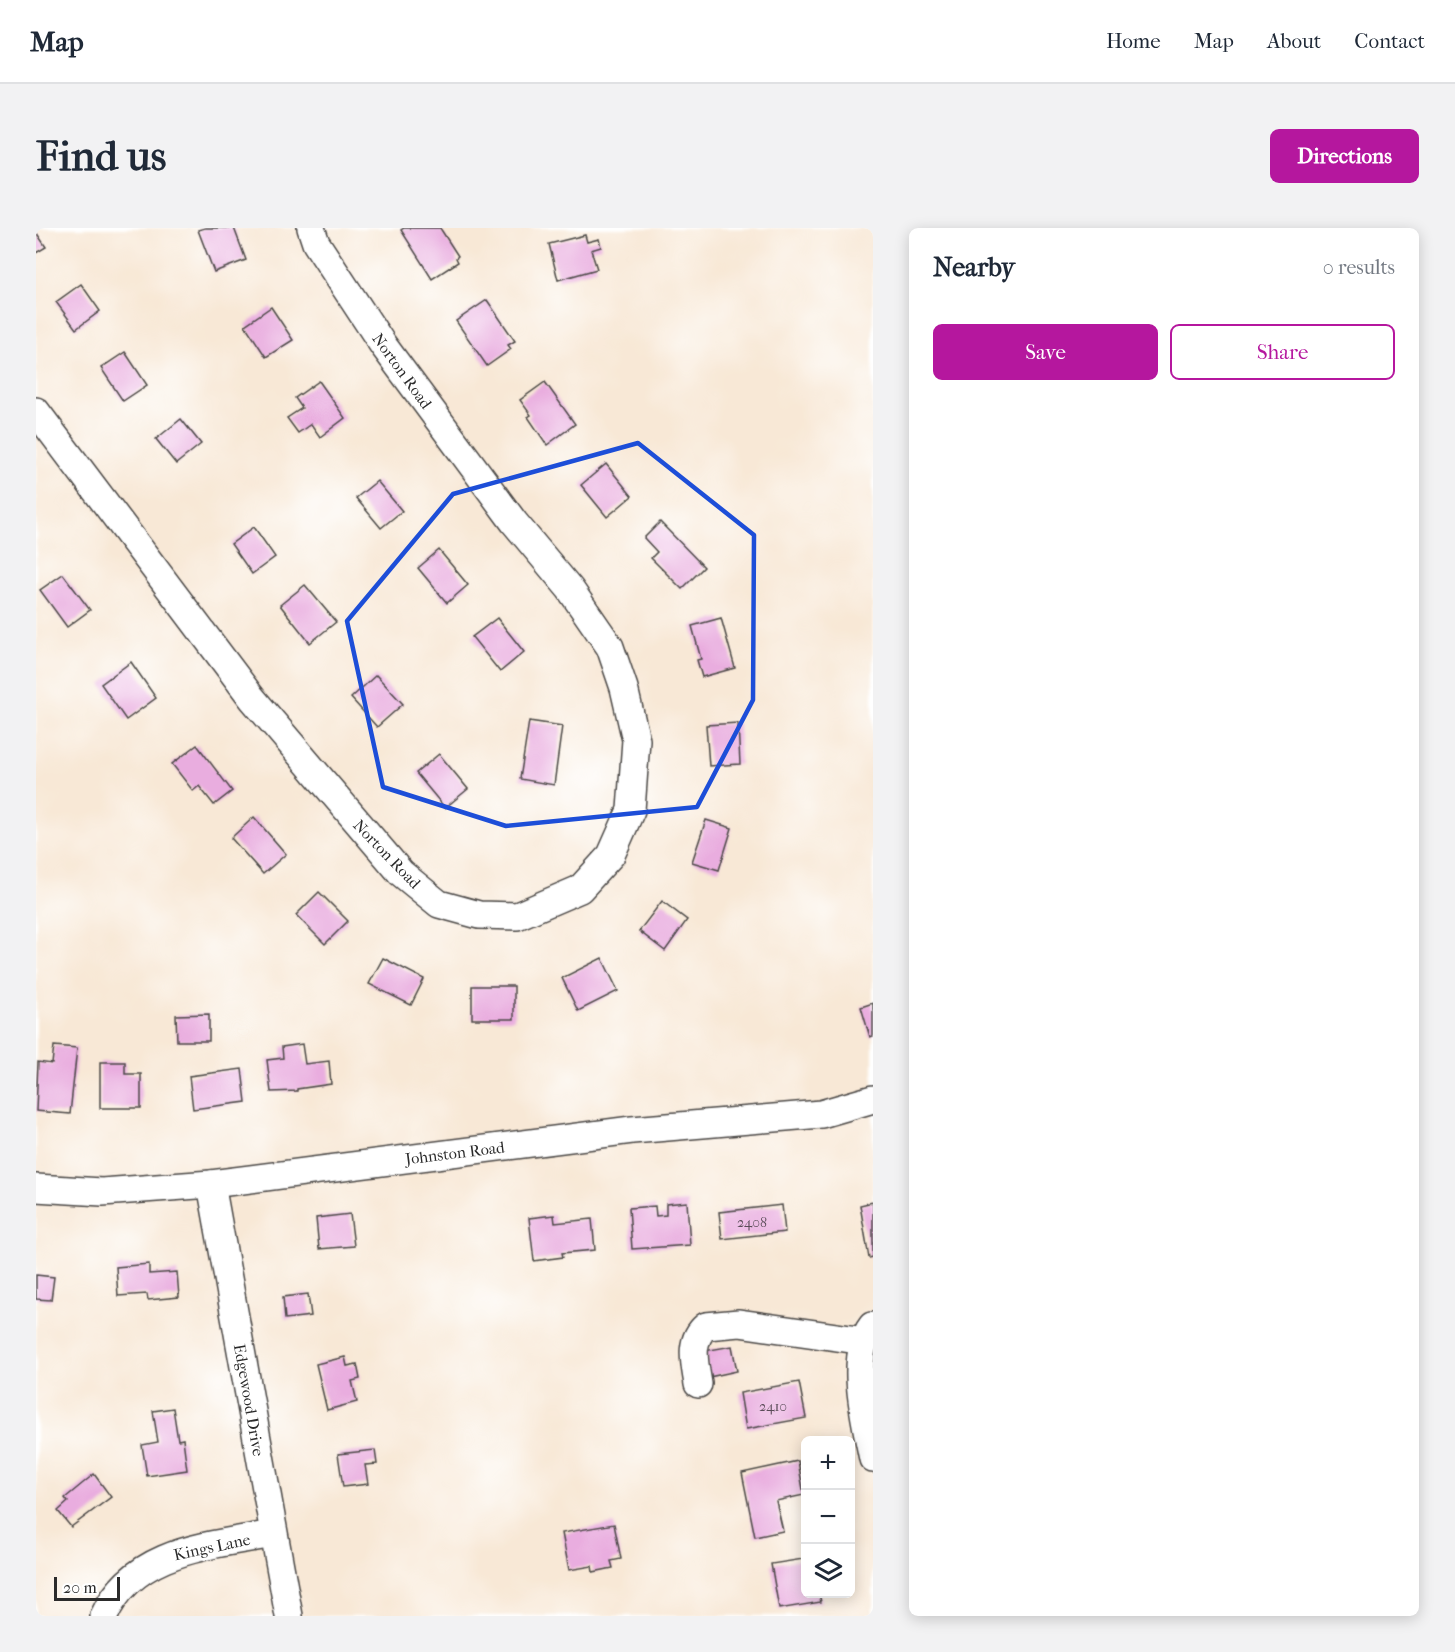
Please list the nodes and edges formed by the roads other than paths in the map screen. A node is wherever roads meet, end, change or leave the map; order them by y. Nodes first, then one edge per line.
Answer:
1 (311, 228) edge
2 (36, 411) edge
3 (873, 1099) edge
4 (211, 1184) junction
5 (36, 1188) edge
6 (869, 1333) edge
7 (698, 1384) dead end
8 (873, 1459) edge
9 (273, 1534) junction
10 (104, 1616) edge
11 (289, 1616) edge

1 - 2 street, Norton Road
3 - 4 street, Johnston Road
4 - 5 street, Johnston Road
4 - 9 street, Edgewood Drive
6 - 7 street
6 - 8 street
9 - 10 street, Kings Lane
9 - 11 street, Edgewood Drive

